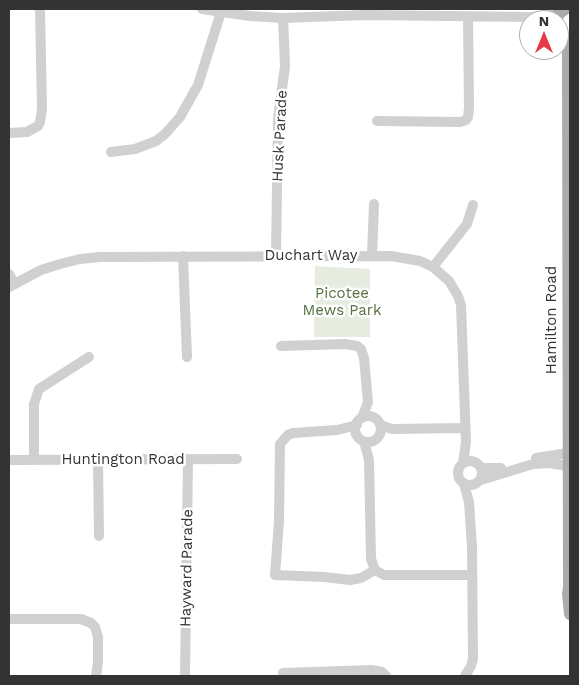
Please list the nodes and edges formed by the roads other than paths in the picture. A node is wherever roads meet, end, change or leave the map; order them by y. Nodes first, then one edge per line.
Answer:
1 (40, 9) edge
2 (202, 9) edge
3 (221, 12) junction
4 (365, 12) edge
5 (468, 17) junction
6 (283, 18) junction
7 (519, 18) edge
8 (569, 60) edge
9 (377, 121) dead end
10 (9, 132) edge
11 (111, 152) dead end
12 (374, 204) dead end
13 (473, 205) dead end
14 (276, 255) junction
15 (184, 256) junction
16 (372, 256) junction
17 (433, 268) junction
18 (11, 281) edge
19 (281, 346) dead end
20 (89, 357) dead end
21 (187, 357) dead end
22 (368, 402) junction
23 (464, 428) junction
24 (377, 429) junction
25 (360, 430) junction
26 (466, 442) junction
27 (188, 459) junction
28 (237, 459) dead end
29 (9, 460) edge
30 (34, 460) junction
31 (98, 460) junction
32 (369, 460) junction
33 (568, 460) junction
34 (463, 463) junction
35 (478, 465) junction
36 (478, 482) junction
37 (464, 484) junction
38 (469, 502) junction
39 (99, 536) dead end
40 (375, 570) junction
41 (472, 575) junction
42 (570, 588) edge
43 (570, 614) edge
44 (9, 619) edge
45 (283, 673) dead end
46 (96, 676) edge
47 (185, 676) edge
48 (386, 676) edge
49 (465, 676) edge

1 - 10 street
2 - 3 street
3 - 6 street
3 - 11 street
4 - 5 street
4 - 6 street
5 - 7 street
5 - 9 street
6 - 14 street, Husk Parade
8 - 33 main road, Hamilton Road
12 - 16 street
13 - 17 street
14 - 15 street, Duchart Way
14 - 16 street, Duchart Way
15 - 18 street, Duchart Way
15 - 21 street
16 - 17 street, Duchart Way
17 - 23 street, Duchart Way
19 - 22 street
20 - 30 street
22 - 24 street
22 - 25 street
23 - 24 street
23 - 26 street, Duchart Way
24 - 25 street
24 - 25 street
24 - 32 street
25 - 32 street
25 - 40 street
26 - 34 street, Duchart Way
26 - 35 street, Duchart Way
27 - 28 street, Huntington Road
27 - 31 street, Huntington Road
27 - 47 street, Hayward Parade
29 - 30 street, Huntington Road
30 - 31 street, Huntington Road
31 - 39 street
32 - 40 street
33 - 35 street
33 - 36 street
33 - 42 main road, Hamilton Road
34 - 35 street
34 - 37 street
35 - 36 street
36 - 37 street
36 - 38 street
37 - 38 street
38 - 41 street
40 - 41 street
41 - 49 street
42 - 43 main road, Hamilton Road
44 - 46 street
45 - 48 street

